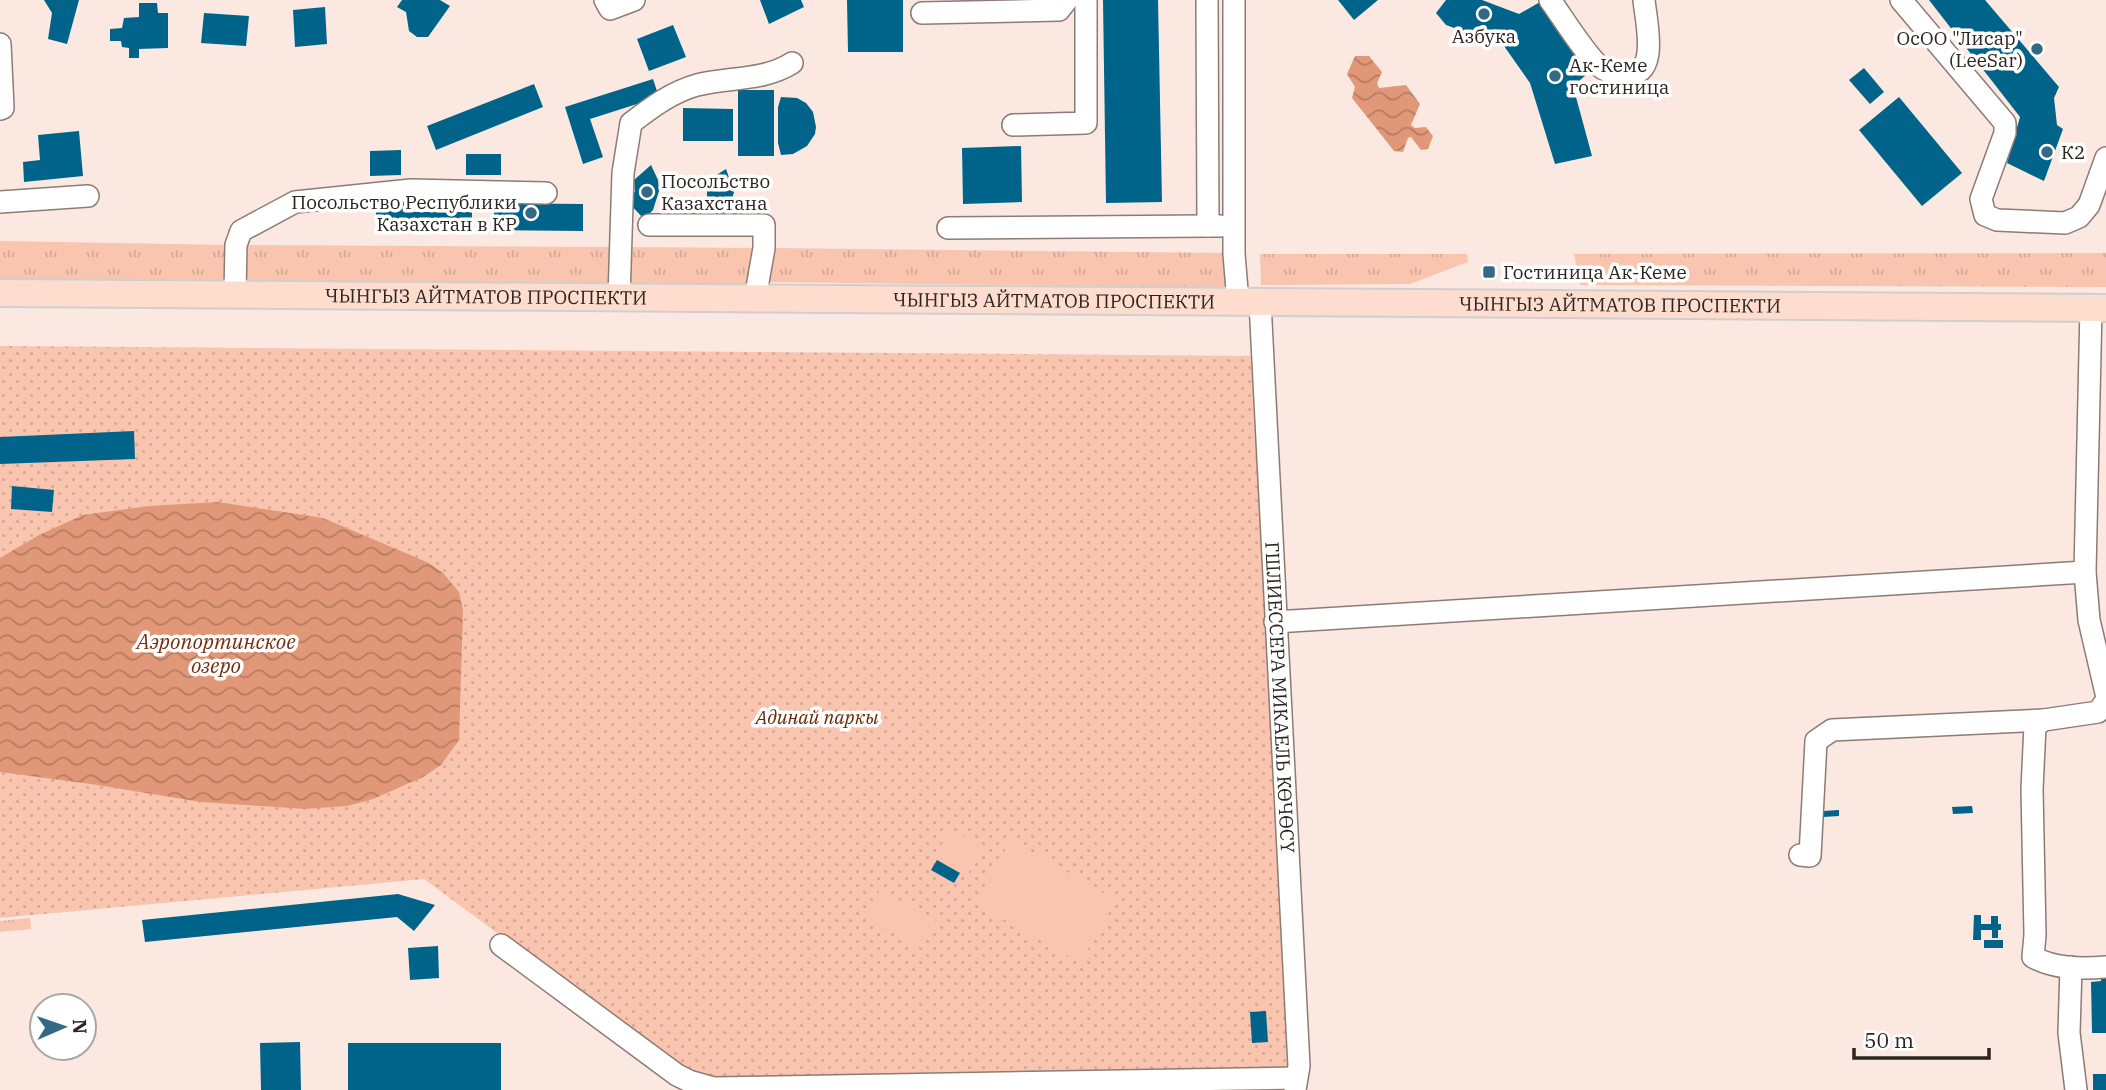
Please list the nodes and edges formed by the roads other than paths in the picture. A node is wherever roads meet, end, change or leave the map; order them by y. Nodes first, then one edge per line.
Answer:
1 (605, 0) edge
2 (635, 0) edge
3 (1067, 0) edge
4 (1086, 0) edge
5 (1208, 0) edge
6 (1234, 0) edge
7 (1550, 0) edge
8 (1644, 0) edge
9 (1901, 0) edge
10 (922, 13) dead end
11 (0, 44) edge
12 (792, 63) dead end
13 (0, 109) edge
14 (1013, 125) dead end
15 (2106, 158) edge
16 (546, 193) dead end
17 (88, 196) dead end
18 (0, 202) edge
19 (649, 225) dead end
20 (1208, 226) junction
21 (1234, 226) junction
22 (948, 228) dead end
23 (0, 293) edge
24 (235, 294) junction
25 (619, 298) junction
26 (755, 299) junction
27 (1249, 302) junction
28 (2098, 308) edge
29 (2085, 572) junction
30 (1275, 622) junction
31 (2106, 693) edge
32 (2106, 701) edge
33 (2044, 720) junction
34 (1800, 855) dead end
35 (501, 945) dead end
36 (2071, 967) junction
37 (2106, 967) edge
38 (1295, 1084) edge
39 (2076, 1090) edge

1 - 2 street
3 - 10 street
4 - 14 street
5 - 20 street
6 - 21 street, ГШЛИЕССЕРА МИКАЕЛЬ КӨЧӨСҮ
7 - 8 street
9 - 15 street
11 - 13 street
12 - 25 street
16 - 24 street
17 - 18 street
19 - 26 street
20 - 21 street
20 - 22 street
21 - 27 street, ГШЛИЕССЕРА МИКАЕЛЬ КӨЧӨСҮ
23 - 24 main road, ЧЫНГЫЗ АЙТМАТОВ ПРОСПЕКТИ
24 - 25 main road, ЧЫНГЫЗ АЙТМАТОВ ПРОСПЕКТИ
25 - 26 main road, ЧЫНГЫЗ АЙТМАТОВ ПРОСПЕКТИ
26 - 27 main road, ЧЫНГЫЗ АЙТМАТОВ ПРОСПЕКТИ
27 - 28 main road, ЧЫНГЫЗ АЙТМАТОВ ПРОСПЕКТИ
27 - 30 street, ГШЛИЕССЕРА МИКАЕЛЬ КӨЧӨСҮ
28 - 29 street
29 - 30 street
29 - 31 street
30 - 38 street, ГШЛИЕССЕРА МИКАЕЛЬ КӨЧӨСҮ
32 - 33 street
33 - 34 street
33 - 36 street
35 - 38 street
36 - 37 street
36 - 39 street

